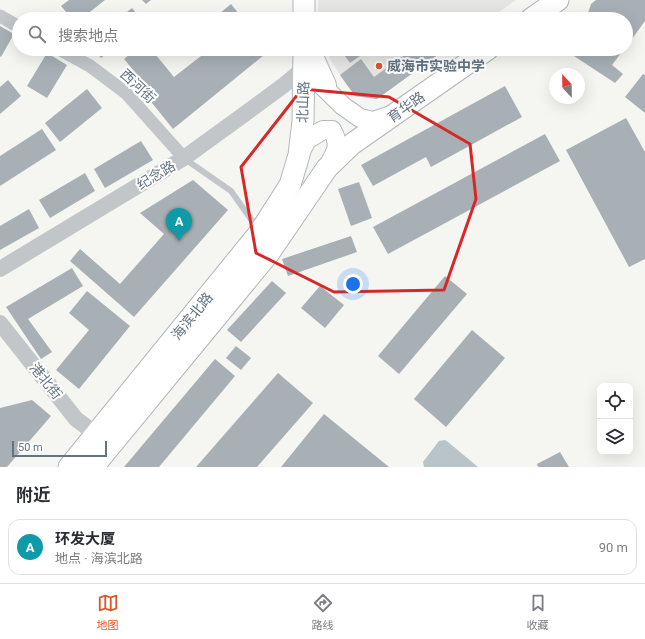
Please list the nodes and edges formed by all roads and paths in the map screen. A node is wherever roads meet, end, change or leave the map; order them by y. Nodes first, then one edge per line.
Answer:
1 (304, 0) edge
2 (558, 0) edge
3 (304, 12) edge
4 (541, 12) edge
5 (0, 16) edge
6 (12, 23) edge
7 (72, 56) edge
8 (306, 56) edge
9 (307, 56) edge
10 (308, 56) edge
11 (478, 56) edge
12 (396, 114) junction
13 (299, 155) junction
14 (184, 158) junction
15 (327, 168) junction
16 (260, 232) junction
17 (0, 269) edge
18 (0, 323) edge
19 (96, 434) junction
20 (96, 466) edge
21 (69, 467) edge

1 - 3 main road
2 - 4 main road
5 - 6 street
7 - 14 street, 西河街
8 - 14 street, 纪念路
9 - 13 main road, 北山路
10 - 12 main road
11 - 12 main road, 育华路
12 - 15 main road, 育华路
13 - 15 main road
13 - 16 main road, 海滨北路
14 - 16 lane
14 - 17 street, 纪念路
15 - 20 main road, 海滨北路
16 - 19 main road, 海滨北路
18 - 19 street, 港北街
19 - 21 main road, 海滨北路

